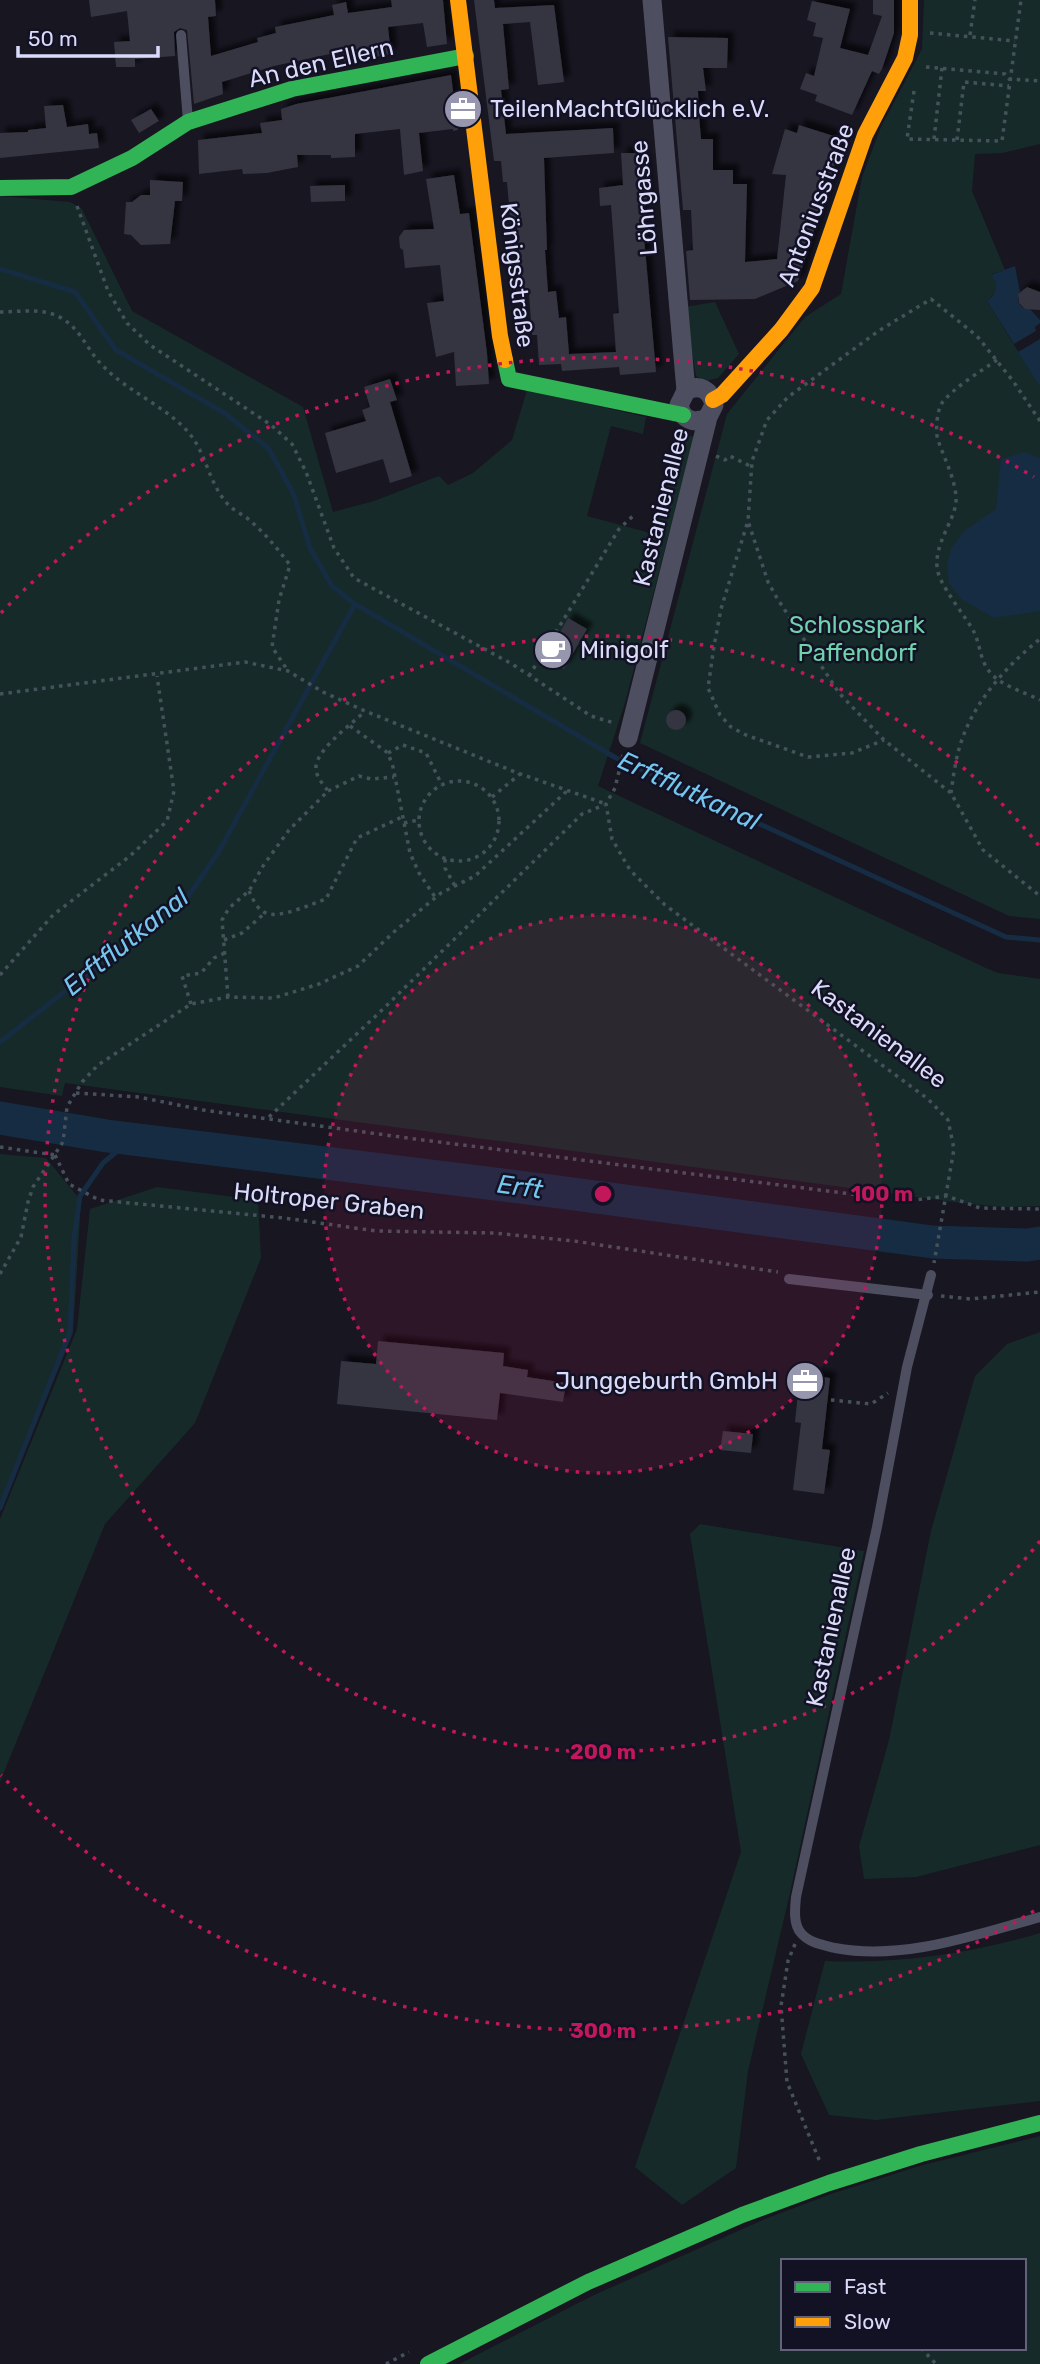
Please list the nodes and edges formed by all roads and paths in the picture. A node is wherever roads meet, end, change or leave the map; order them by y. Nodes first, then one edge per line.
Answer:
1 (458, 0) edge
2 (652, 0) edge
3 (910, 0) edge
4 (975, 0) edge
5 (1021, 0) edge
6 (928, 33) dead end
7 (181, 35) dead end
8 (971, 35) junction
9 (1015, 41) junction
10 (466, 56) junction
11 (917, 67) dead end
12 (942, 68) junction
13 (916, 79) dead end
14 (1009, 79) junction
15 (1040, 81) edge
16 (1009, 86) junction
17 (188, 122) junction
18 (934, 140) junction
19 (957, 140) junction
20 (71, 187) junction
21 (0, 188) edge
22 (0, 312) edge
23 (997, 360) junction
24 (686, 391) junction
25 (711, 409) junction
26 (683, 415) junction
27 (1040, 421) edge
28 (701, 450) junction
29 (752, 467) junction
30 (634, 515) dead end
31 (748, 521) junction
32 (1040, 639) edge
33 (288, 671) junction
34 (157, 675) junction
35 (530, 677) junction
36 (998, 679) junction
37 (0, 694) edge
38 (1040, 700) edge
39 (365, 711) junction
40 (350, 726) junction
41 (629, 732) junction
42 (884, 740) junction
43 (388, 753) junction
44 (520, 774) junction
45 (394, 777) junction
46 (442, 785) junction
47 (568, 790) junction
48 (328, 791) junction
49 (951, 793) junction
50 (491, 797) junction
51 (606, 804) junction
52 (402, 817) junction
53 (420, 820) junction
54 (404, 823) junction
55 (488, 848) junction
56 (497, 856) junction
57 (445, 859) junction
58 (455, 886) junction
59 (250, 891) junction
60 (1040, 896) edge
61 (435, 897) junction
62 (265, 913) junction
63 (224, 940) junction
64 (225, 953) junction
65 (0, 975) edge
66 (228, 997) junction
67 (191, 1004) junction
68 (76, 1093) junction
69 (269, 1117) junction
70 (0, 1147) edge
71 (55, 1155) junction
72 (947, 1196) junction
73 (1040, 1209) edge
74 (0, 1274) edge
75 (931, 1275) joint
76 (789, 1279) joint
77 (1040, 1292) edge
78 (928, 1295) junction
79 (905, 1382) junction
80 (831, 1400) dead end
81 (1040, 1917) edge
82 (800, 1933) junction
83 (1040, 2123) edge
84 (822, 2166) dead end
85 (923, 2350) edge
86 (428, 2364) edge
87 (936, 2364) edge

1 - 10 street, Königsstraße
2 - 24 street, Löhrgasse
3 - 25 street, Antoniusstraße
4 - 8 path
5 - 9 path
6 - 8 path
7 - 17 lane
8 - 9 path
9 - 14 path
10 - 17 street, An den Ellern
10 - 26 street, Königsstraße
11 - 12 path
12 - 14 path
12 - 18 path
13 - 18 path
14 - 15 path
14 - 16 path
16 - 19 path
16 - 19 path
17 - 20 street, An den Ellern
18 - 19 path
20 - 21 street, An den Ellern
20 - 35 path
22 - 33 path
23 - 27 path
23 - 29 path
23 - 36 path
24 - 25 street
24 - 26 street
25 - 26 street
25 - 28 street, Kastanienallee
28 - 29 path
28 - 41 street, Kastanienallee
29 - 31 path
30 - 35 path
31 - 42 path
31 - 42 path
32 - 36 path
33 - 34 path
33 - 39 path
34 - 37 path
34 - 65 path
35 - 41 path
36 - 38 path
36 - 49 path
39 - 40 path
39 - 44 path
40 - 43 path
40 - 48 path
41 - 51 path
42 - 49 path
43 - 45 path
43 - 46 path
44 - 47 path
44 - 50 path
45 - 48 path
45 - 52 path
46 - 50 path
46 - 53 path
47 - 51 path
47 - 56 path
48 - 59 path
49 - 60 path
50 - 55 path
51 - 69 path
51 - 72 path, Kastanienallee
52 - 54 path
52 - 62 path
53 - 54 path
53 - 57 path
54 - 61 path
55 - 56 path
55 - 57 path
56 - 58 path
57 - 58 path
58 - 61 path
59 - 62 path
59 - 63 path
61 - 66 path
62 - 63 path
63 - 64 path
64 - 66 path
64 - 67 path
66 - 67 path
67 - 68 path
68 - 69 path
68 - 71 path
69 - 72 path
70 - 71 path
71 - 74 path
71 - 76 path, Holtroper Graben
72 - 73 path
72 - 75 path, Kastanienallee
75 - 78 lane, Kastanienallee
76 - 78 lane
77 - 78 path
78 - 79 lane, Kastanienallee
79 - 80 path
79 - 82 lane, Kastanienallee
81 - 82 lane
82 - 84 path
83 - 86 street
85 - 87 path

